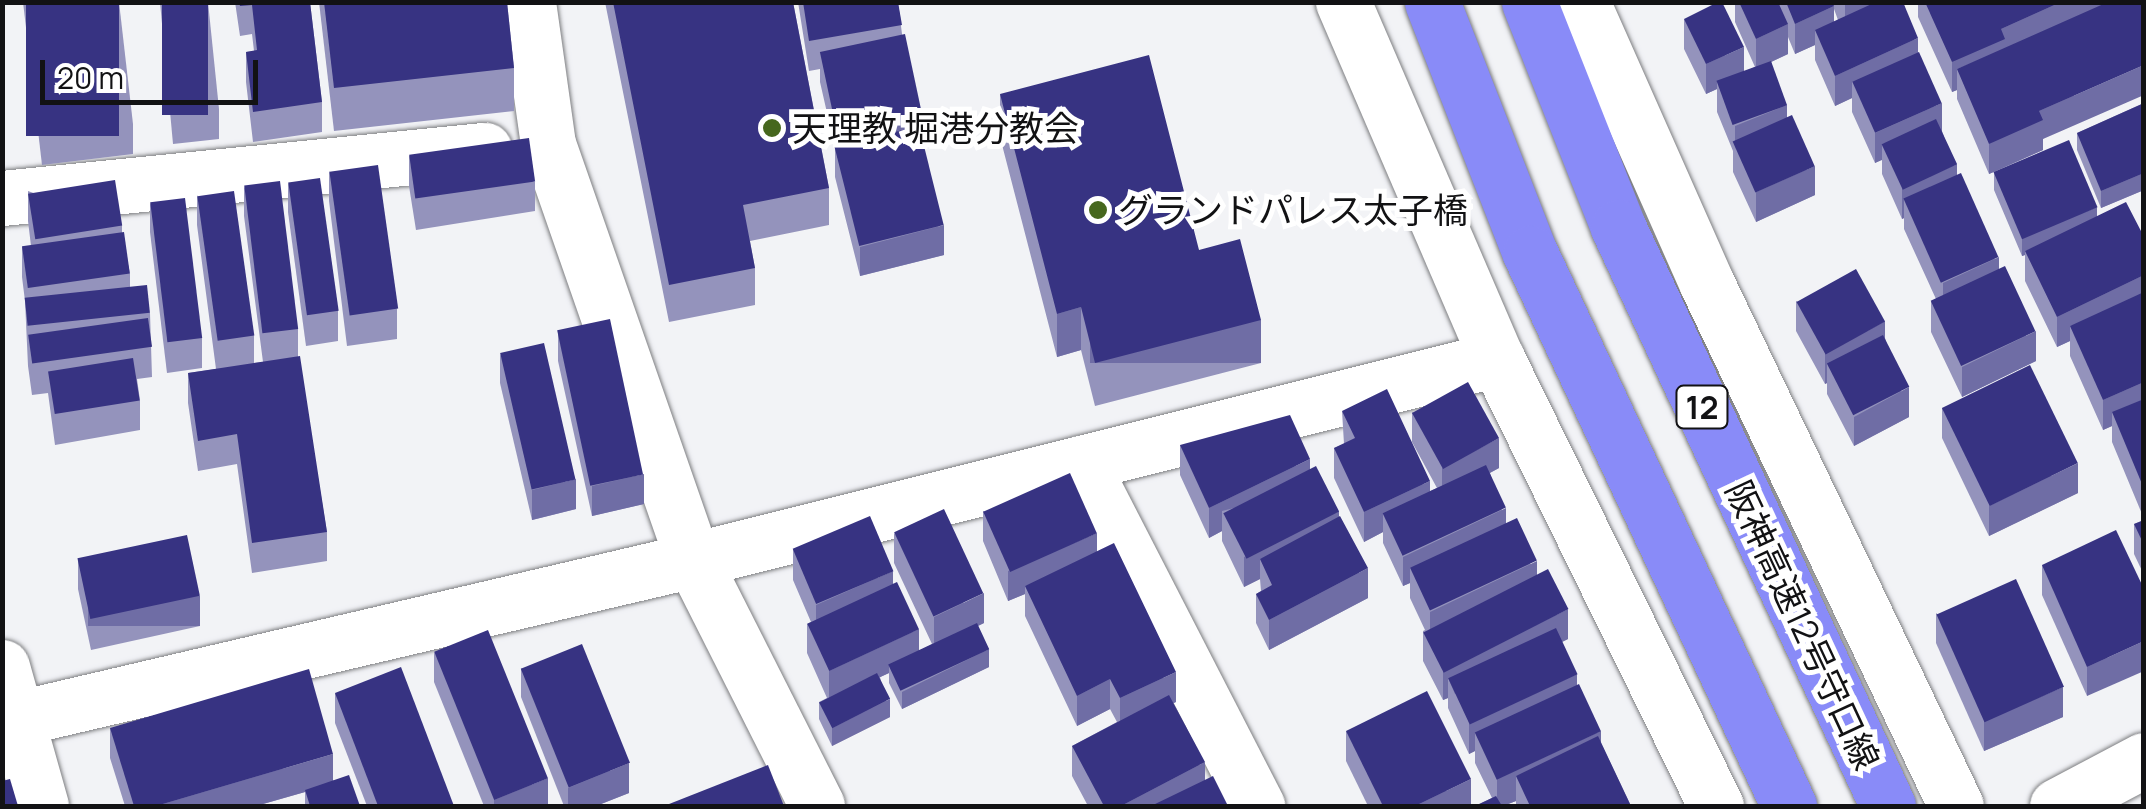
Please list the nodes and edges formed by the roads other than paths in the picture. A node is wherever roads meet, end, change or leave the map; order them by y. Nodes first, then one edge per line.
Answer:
1 (528, 2) edge
2 (1342, 2) edge
3 (1432, 2) edge
4 (1528, 2) edge
5 (1582, 2) edge
6 (548, 144) junction
7 (2, 198) edge
8 (1497, 358) junction
9 (1081, 463) junction
10 (693, 560) junction
11 (2, 667) edge
12 (9, 721) edge
13 (2144, 760) edge
14 (41, 806) edge
15 (818, 806) edge
16 (1257, 806) edge
17 (1716, 806) edge
18 (1789, 806) edge
19 (1888, 806) edge
20 (1956, 806) edge
21 (2057, 806) edge

1 - 6 street
2 - 8 street
3 - 18 highway
4 - 19 highway, 阪神高速12号守口線 / 12
5 - 20 street
6 - 7 street
6 - 10 street
8 - 9 street
8 - 17 street
9 - 10 street
9 - 16 street
10 - 12 street
10 - 15 street
11 - 12 street
12 - 14 street
13 - 21 street

